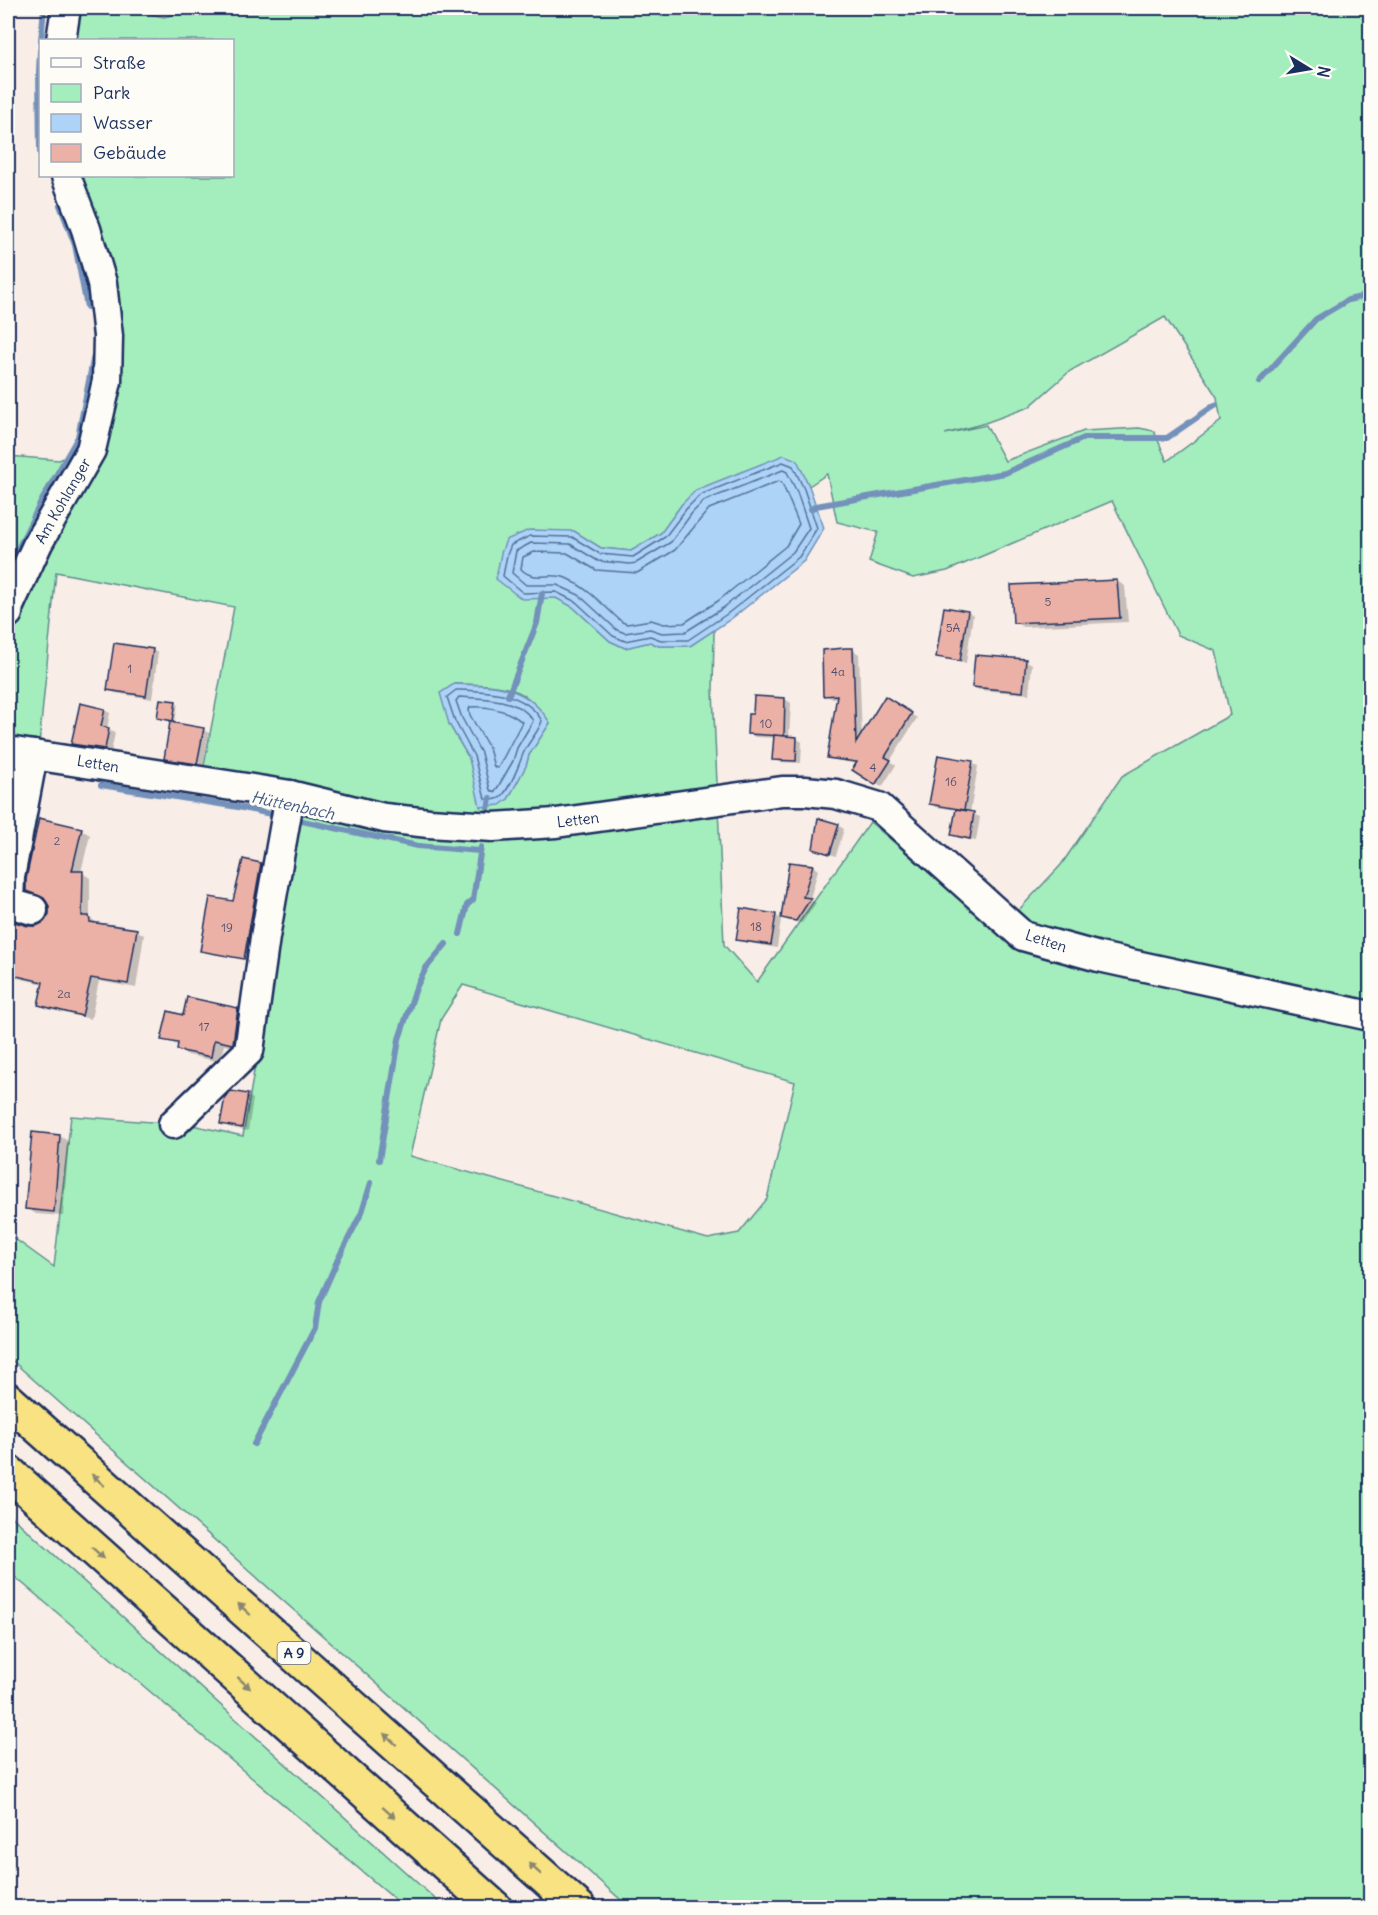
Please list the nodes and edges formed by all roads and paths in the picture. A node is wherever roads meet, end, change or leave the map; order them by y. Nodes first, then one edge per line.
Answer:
1 (66, 8) edge
2 (62, 39) edge
3 (66, 177) edge
4 (8, 613) edge
5 (20, 753) edge
6 (290, 795) junction
7 (33, 910) dead end
8 (1371, 1016) edge
9 (172, 1124) dead end
10 (8, 1400) edge
11 (8, 1472) edge
12 (495, 1908) edge
13 (579, 1908) edge

1 - 2 street
3 - 4 street, Am Kohlanger
5 - 6 street, Letten
5 - 7 street
6 - 8 street, Letten
6 - 9 street
13 -> 10 highway, A 9
11 -> 12 highway

